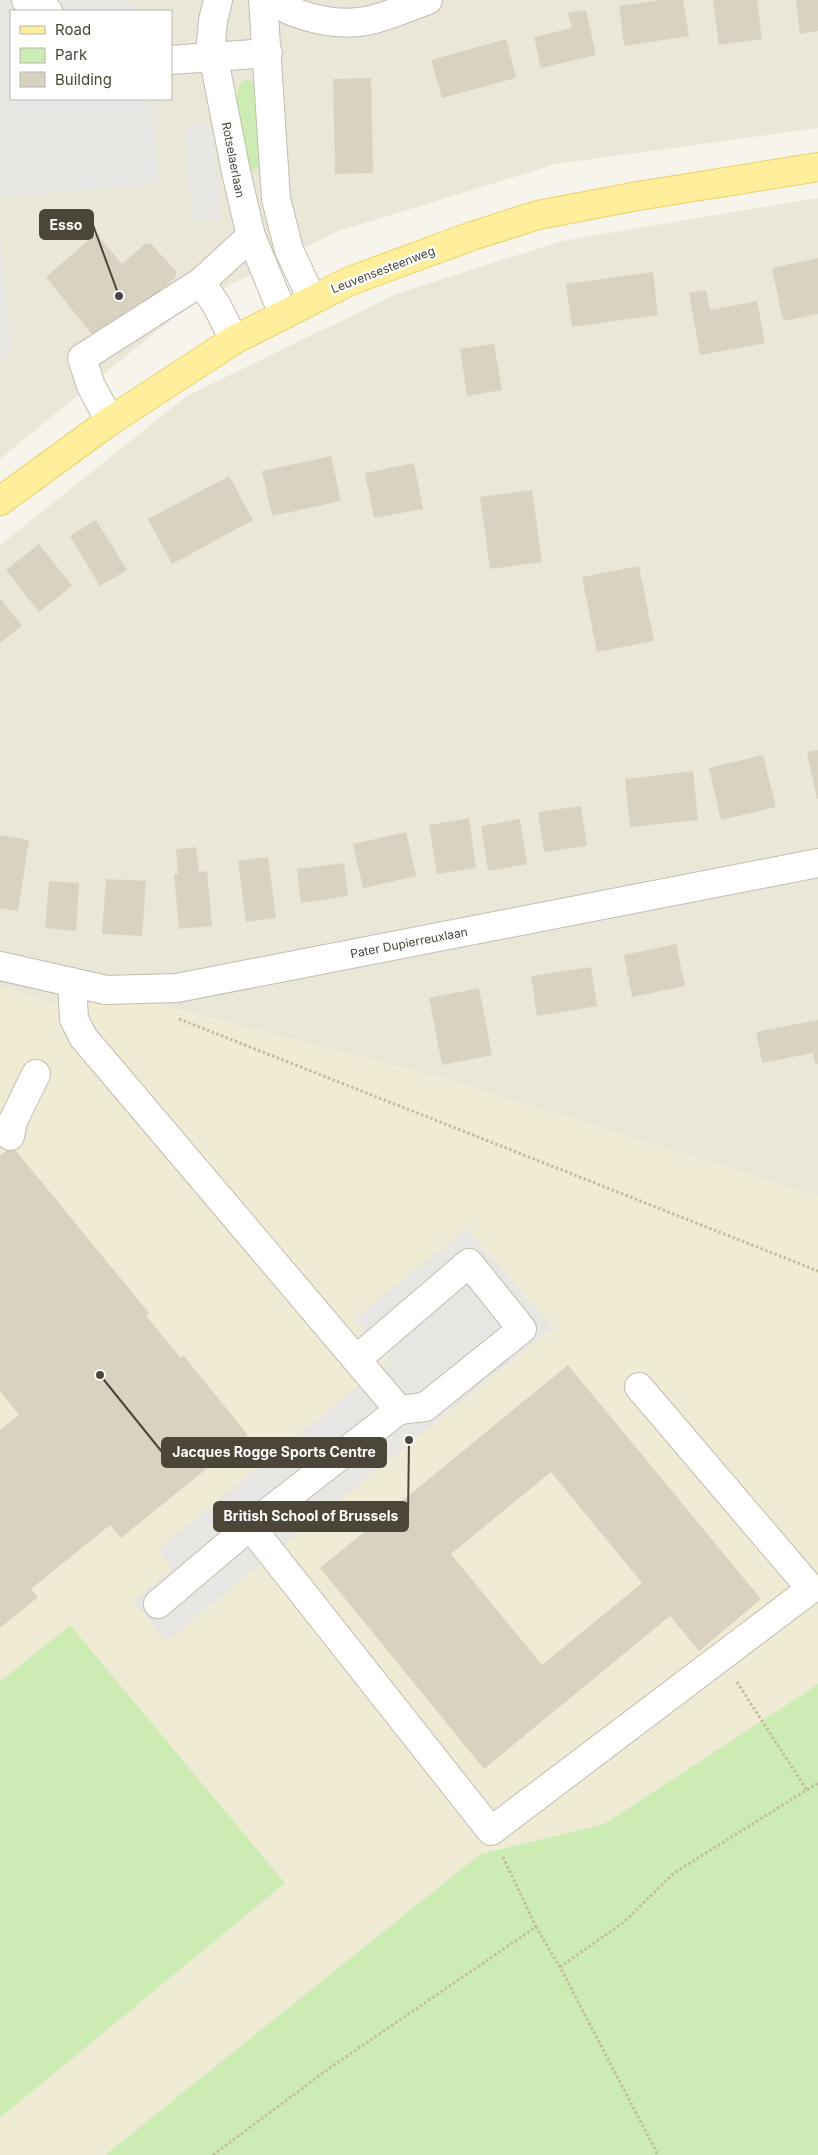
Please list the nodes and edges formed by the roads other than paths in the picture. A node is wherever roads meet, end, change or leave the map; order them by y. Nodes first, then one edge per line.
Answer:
1 (26, 0) edge
2 (218, 0) edge
3 (263, 0) edge
4 (269, 0) edge
5 (428, 0) edge
6 (46, 10) edge
7 (268, 52) junction
8 (213, 57) junction
9 (172, 60) edge
10 (818, 167) edge
11 (251, 236) junction
12 (201, 282) junction
13 (312, 299) junction
14 (283, 314) junction
15 (234, 340) junction
16 (110, 421) junction
17 (0, 501) edge
18 (818, 863) edge
19 (0, 966) edge
20 (72, 982) junction
21 (36, 1074) dead end
22 (10, 1136) dead end
23 (358, 1358) junction
24 (639, 1387) dead end
25 (399, 1410) junction
26 (250, 1526) junction
27 (158, 1604) dead end

1 - 6 street
2 - 8 street, Rotselaerlaan
3 - 7 street
4 - 5 street
7 - 8 street
7 - 13 street
8 - 9 street
8 - 11 street, Rotselaerlaan
10 - 13 main road, Leuvensesteenweg
11 - 12 street
11 - 14 street, Rotselaerlaan
12 - 15 street
12 - 16 street
13 - 14 main road, Leuvensesteenweg
14 - 15 main road, Leuvensesteenweg
15 - 16 main road, Leuvensesteenweg
16 - 17 main road, Leuvensesteenweg
18 - 20 street, Pater Dupierreuxlaan
19 - 20 street, Pater Dupierreuxlaan
20 - 23 street
21 - 22 street
23 - 25 street
23 - 25 street
24 - 26 street
25 - 26 street
26 - 27 street

